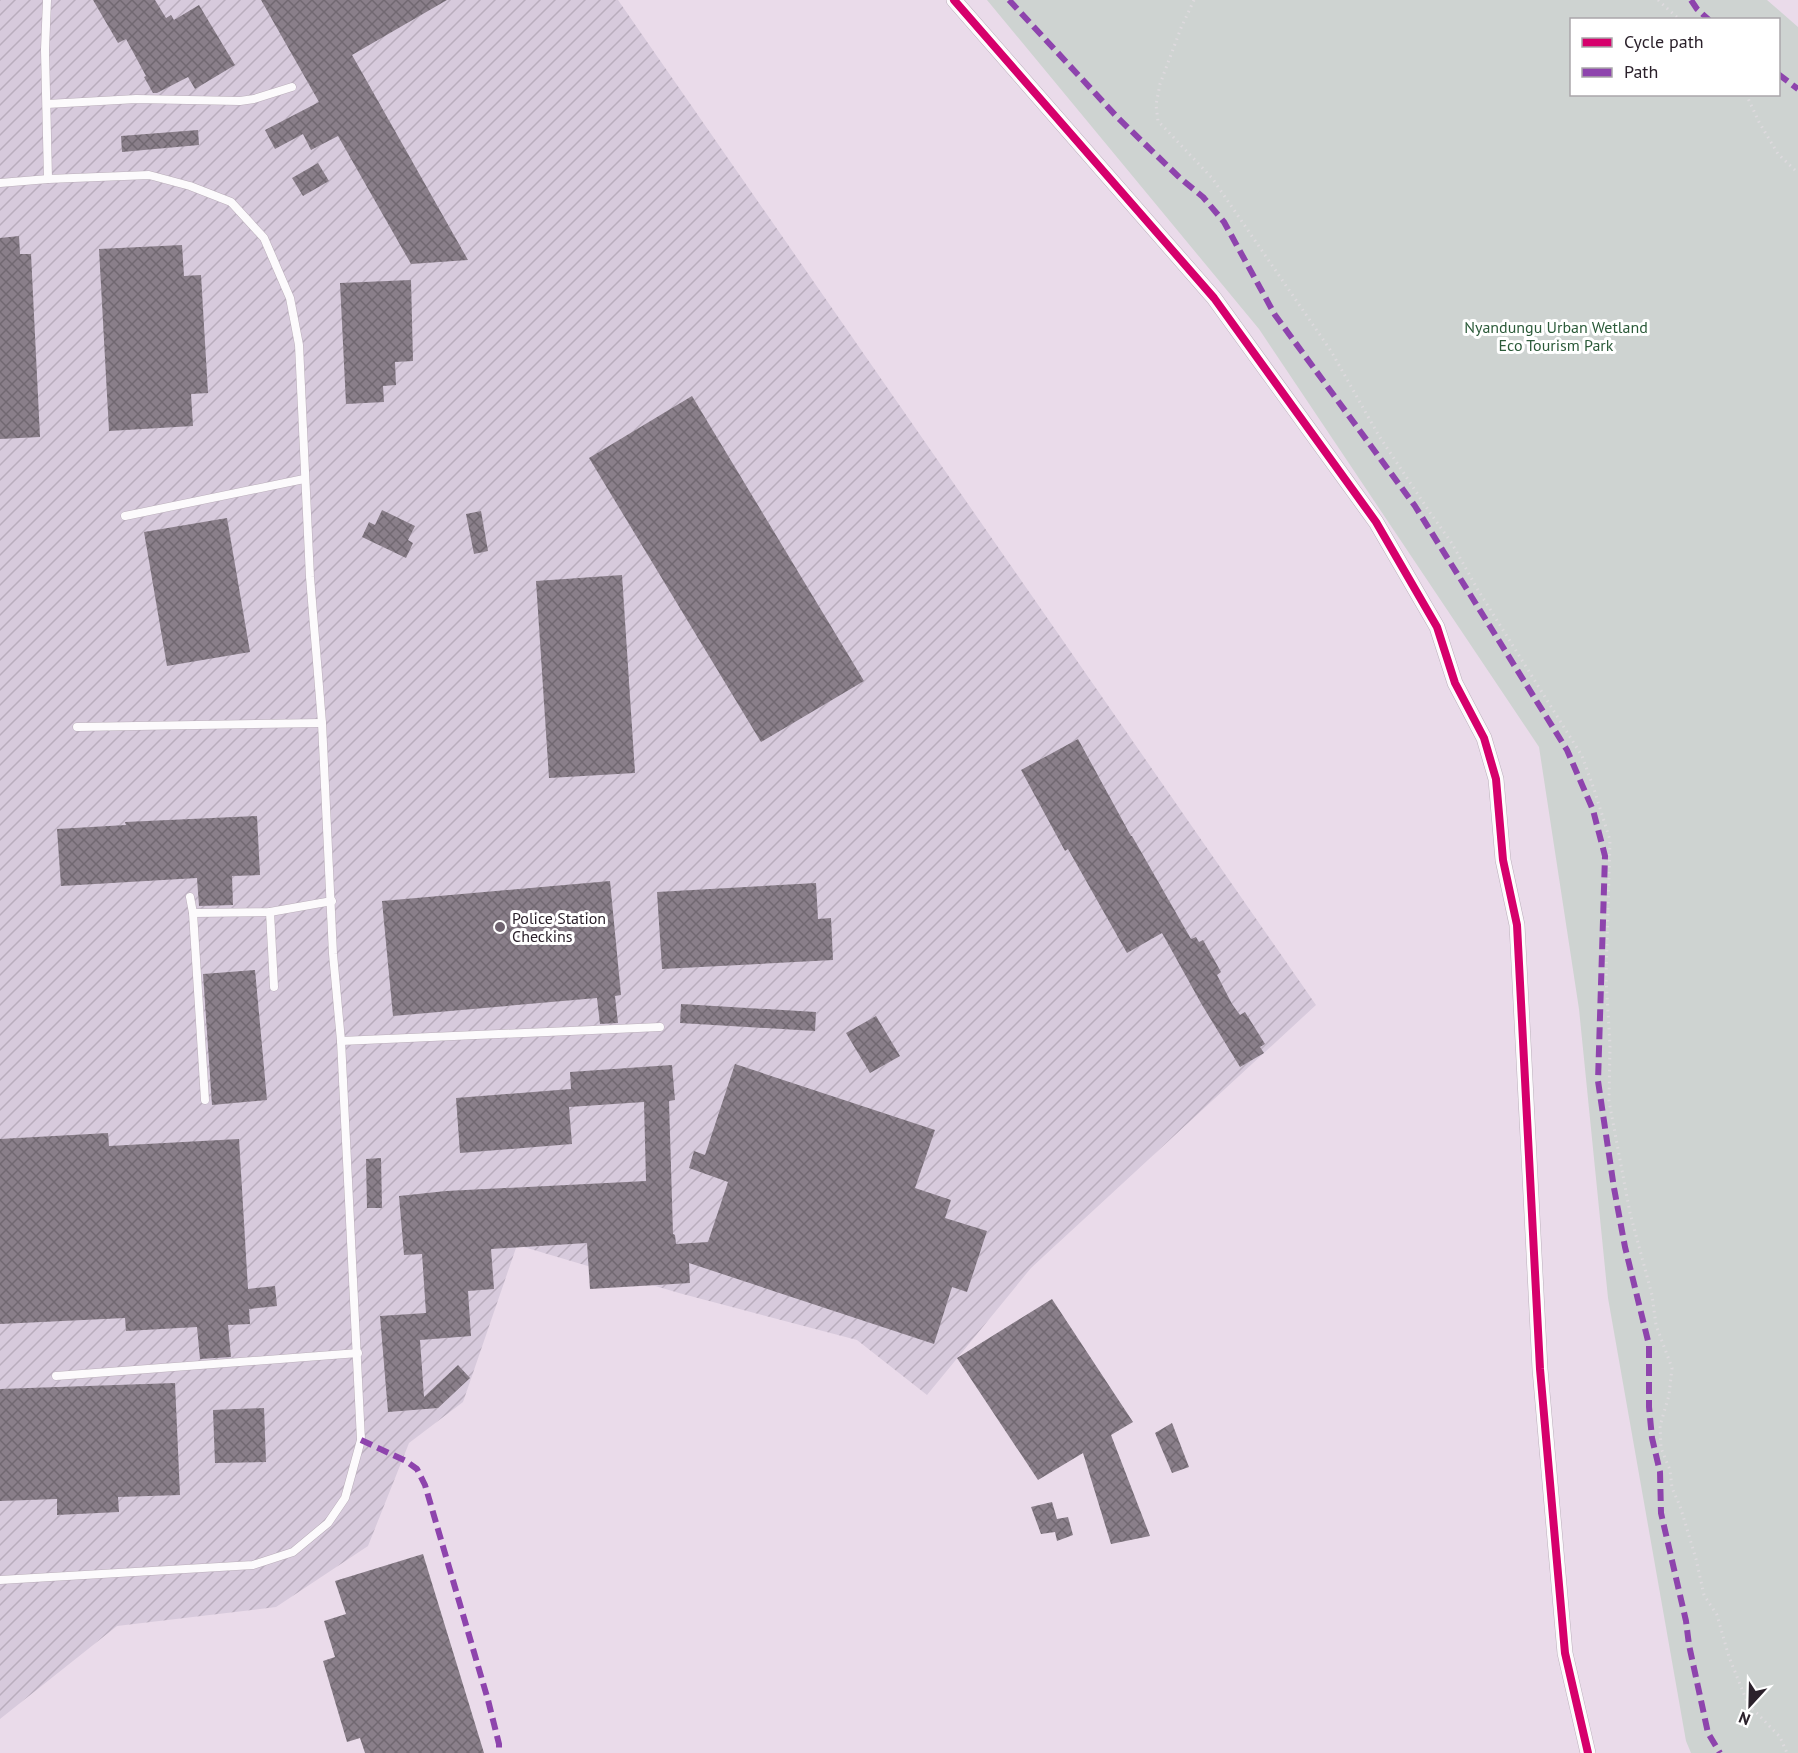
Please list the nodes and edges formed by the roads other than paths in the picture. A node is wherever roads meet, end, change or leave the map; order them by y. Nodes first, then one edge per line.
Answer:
1 (47, 0) edge
2 (954, 0) edge
3 (292, 87) dead end
4 (47, 104) junction
5 (48, 179) junction
6 (0, 183) edge
7 (304, 479) junction
8 (125, 516) dead end
9 (322, 723) junction
10 (77, 727) dead end
11 (190, 897) dead end
12 (332, 901) junction
13 (270, 912) junction
14 (193, 913) junction
15 (274, 987) dead end
16 (660, 1027) dead end
17 (341, 1041) junction
18 (205, 1100) dead end
19 (358, 1353) junction
20 (56, 1376) dead end
21 (0, 1580) edge
22 (1588, 1753) edge

1 - 4 lane
2 - 22 street
3 - 4 lane
4 - 5 lane
5 - 6 lane
5 - 7 lane
7 - 8 lane
7 - 9 lane
9 - 10 lane
9 - 12 lane
11 - 14 lane
12 - 13 lane
12 - 17 lane
13 - 14 lane
13 - 15 lane
14 - 18 lane
16 - 17 lane
17 - 19 lane
19 - 20 lane
19 - 21 lane

